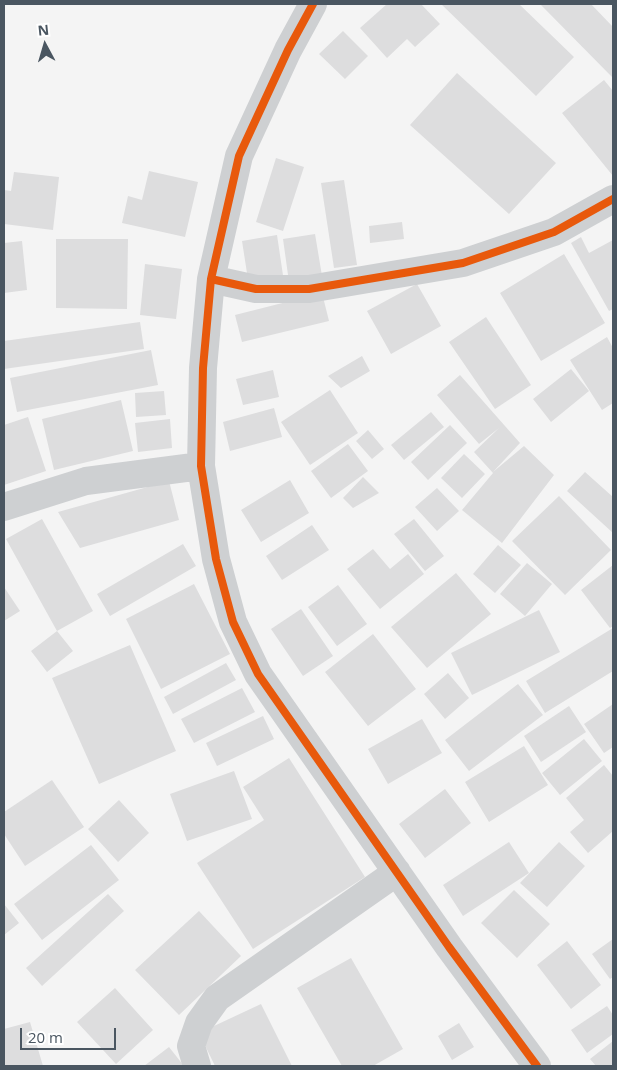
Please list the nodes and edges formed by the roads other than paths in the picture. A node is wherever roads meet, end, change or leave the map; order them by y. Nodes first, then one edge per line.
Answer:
1 (313, 4) edge
2 (613, 199) edge
3 (211, 280) junction
4 (201, 466) junction
5 (4, 508) edge
6 (397, 872) junction
7 (197, 1066) edge
8 (536, 1066) edge

1 - 3 street
2 - 3 street
3 - 4 street
4 - 5 street
4 - 6 street
6 - 7 street
6 - 8 street

